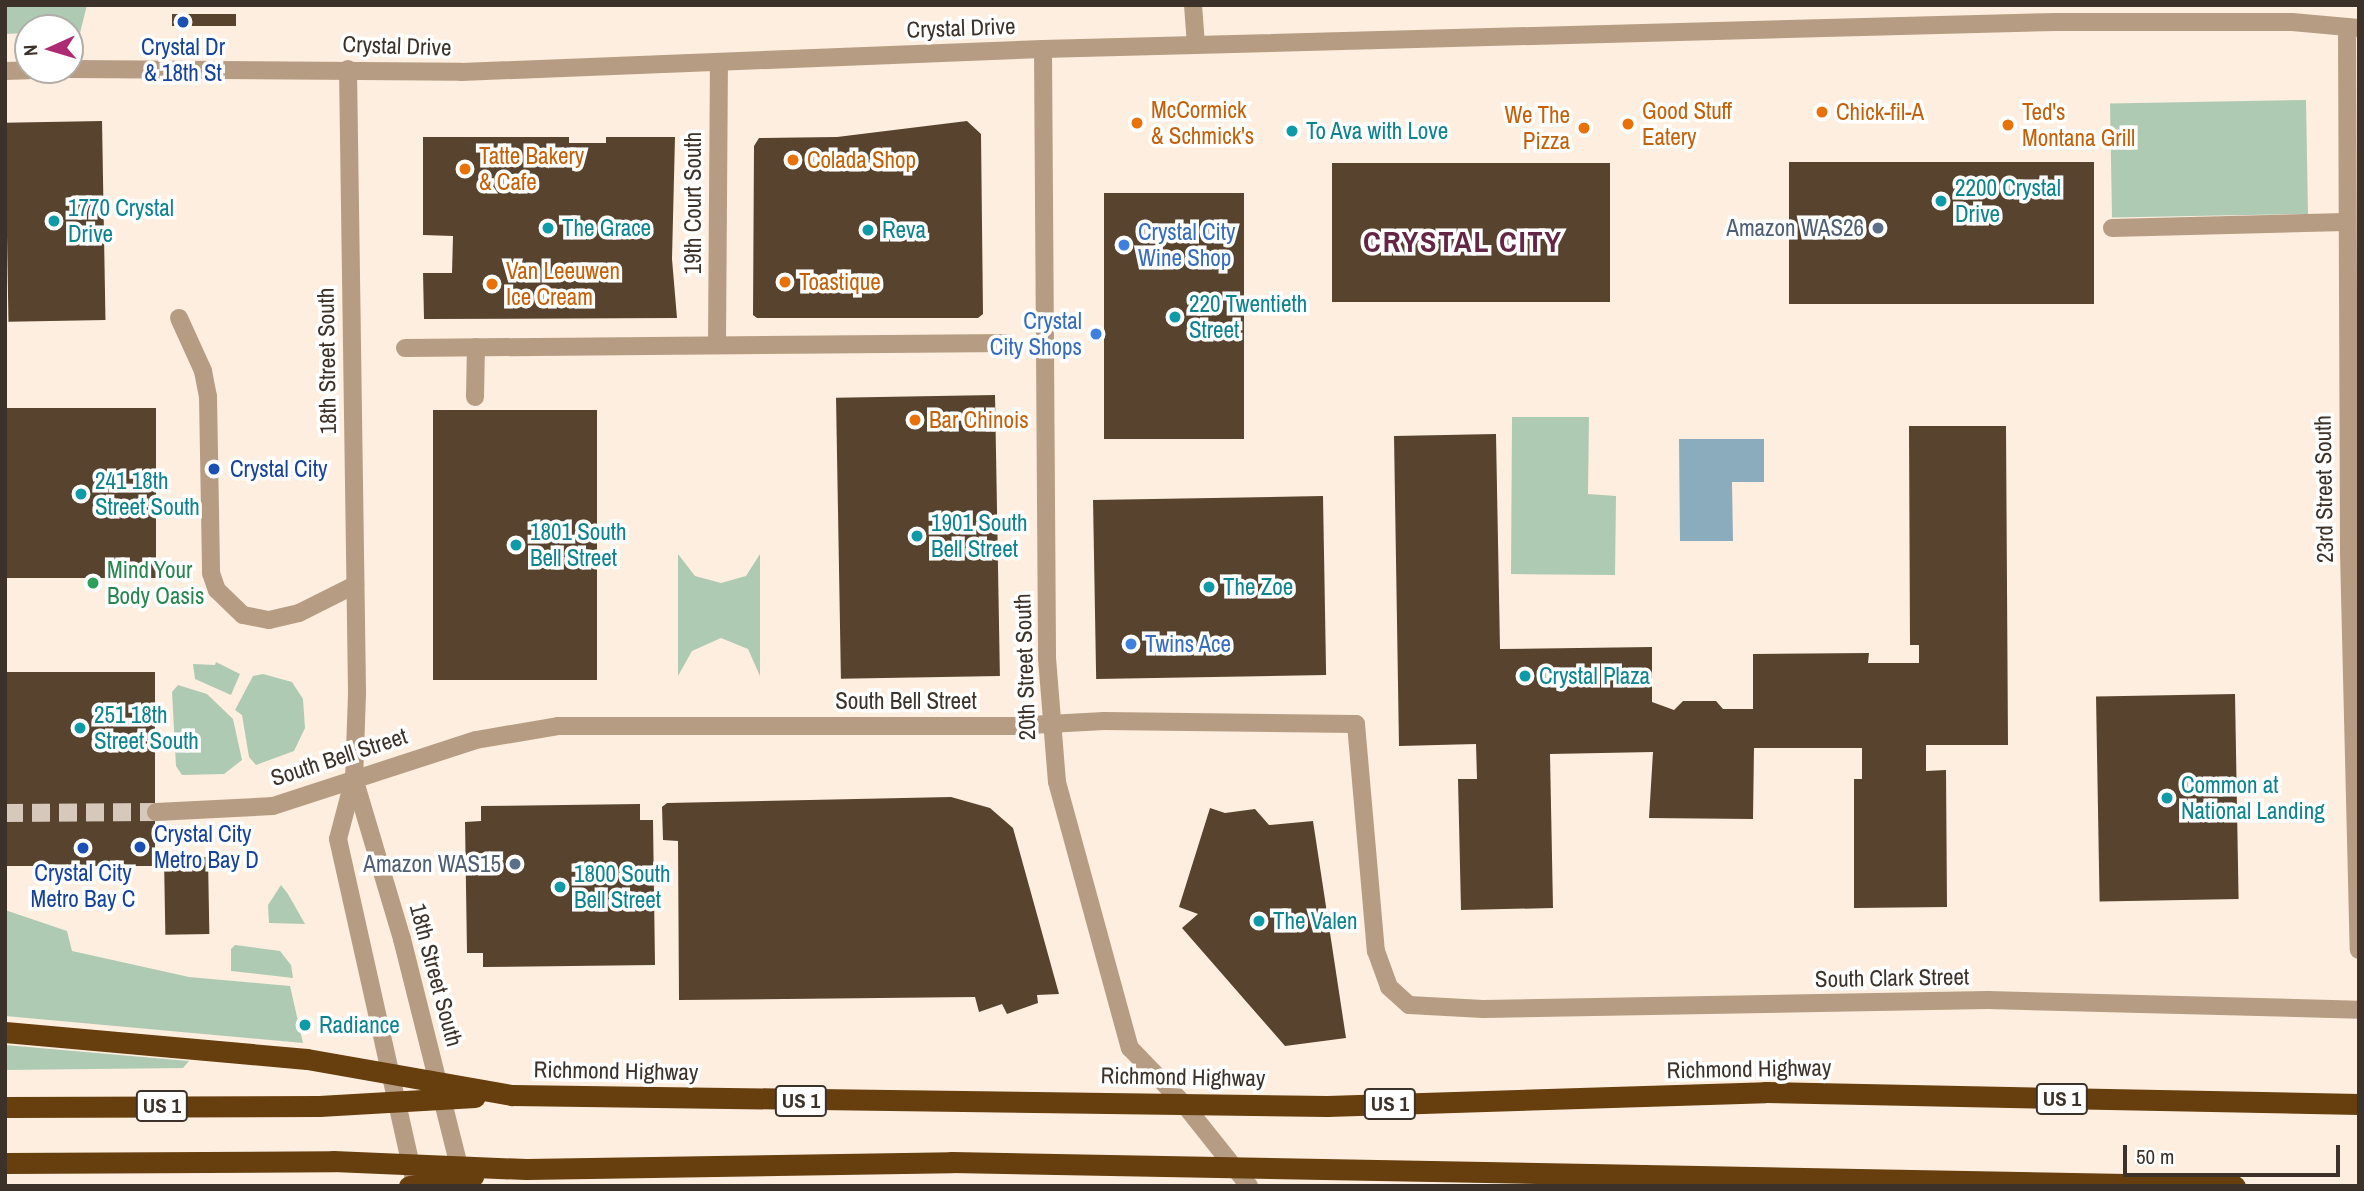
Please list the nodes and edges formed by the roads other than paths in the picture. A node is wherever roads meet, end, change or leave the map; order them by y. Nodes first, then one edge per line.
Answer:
1 (1193, 5) edge
2 (2353, 28) edge
3 (1196, 45) junction
4 (1043, 49) junction
5 (719, 62) junction
6 (84, 69) edge
7 (348, 69) junction
8 (2345, 222) junction
9 (2112, 228) dead end
10 (2352, 264) edge
11 (179, 318) dead end
12 (717, 343) junction
13 (1008, 343) dead end
14 (405, 348) dead end
15 (475, 348) junction
16 (475, 397) dead end
17 (2354, 553) edge
18 (355, 585) junction
19 (1049, 724) junction
20 (354, 778) junction
21 (156, 812) tunnel mouth
22 (2359, 950) edge
23 (1426, 1009) joint
24 (2359, 1010) edge
25 (5, 1032) edge
26 (512, 1095) junction
27 (1183, 1103) junction
28 (2359, 1104) edge
29 (5, 1107) edge
30 (5, 1163) edge
31 (1236, 1165) junction
32 (526, 1169) junction
33 (1346, 1176) edge
34 (1506, 1178) edge
35 (1771, 1182) edge
36 (1880, 1182) edge
37 (409, 1186) edge
38 (416, 1186) edge
39 (465, 1186) edge
40 (1249, 1186) edge
41 (2235, 1186) edge

1 - 3 street
2 - 3 street, Crystal Drive
2 - 8 street, 23rd Street South
3 - 4 street, Crystal Drive
4 - 5 street, Crystal Drive
4 - 19 street, 20th Street South
5 - 7 street, Crystal Drive
5 - 12 street, 19th Court South
6 - 7 street, Crystal Drive
7 - 18 street, 18th Street South
8 - 9 street
8 - 10 street, 23rd Street South
10 - 17 street, 23rd Street South
11 - 18 street
12 - 13 street
12 - 15 street
14 - 15 street
15 - 16 street
17 - 22 street, 23rd Street South
18 - 20 street, 18th Street South
19 - 20 street, South Bell Street
19 - 23 street, South Bell Street
19 - 27 street, 20th Street South
20 - 21 street, South Bell Street
20 - 38 street, 18th Street South
20 - 39 street, 18th Street South
23 - 24 street, South Clark Street
25 - 26 highway, bridge
26 - 27 highway, Richmond Highway / US 1
26 - 29 highway, Richmond Highway / US 1, bridge
27 - 28 highway, Richmond Highway / US 1
27 - 31 street, 20th Street South
30 - 32 highway, bridge
31 - 32 highway
31 - 33 highway
31 - 40 street, 20th Street South
32 - 37 highway, bridge
33 - 34 highway
34 - 35 highway
35 - 36 highway
36 - 41 highway

